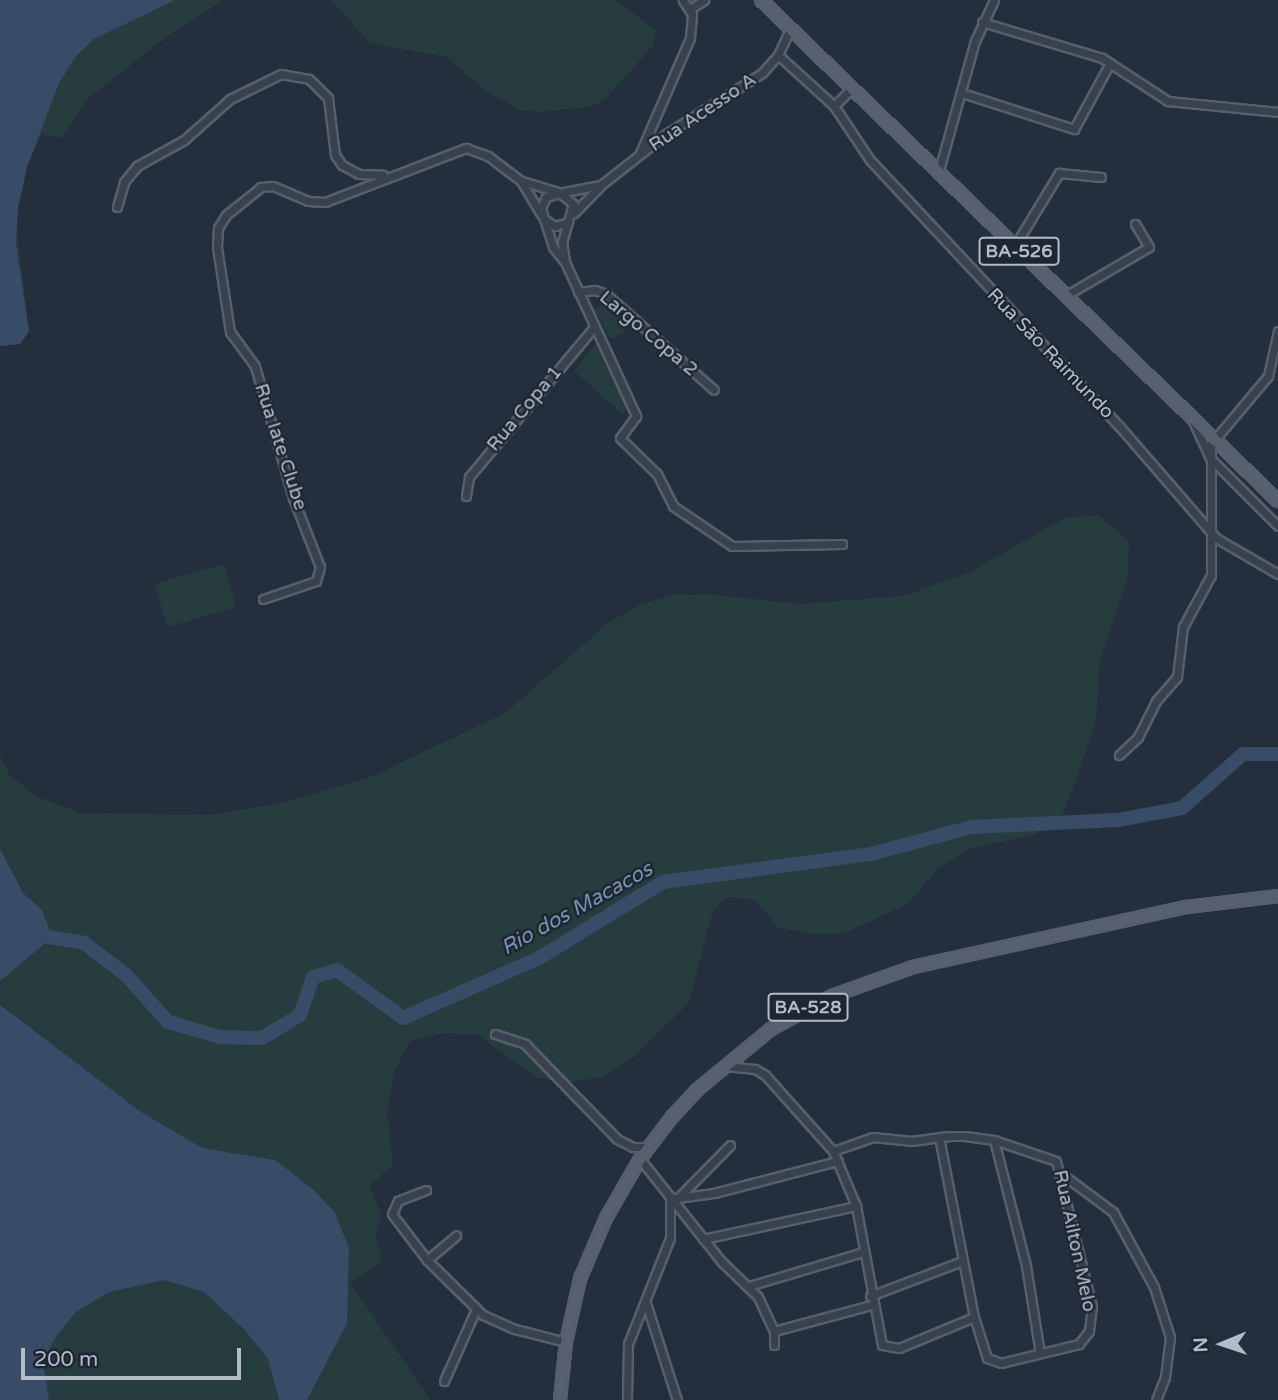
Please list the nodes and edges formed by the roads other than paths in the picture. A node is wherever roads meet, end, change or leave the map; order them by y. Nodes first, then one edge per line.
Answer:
1 (683, 0) edge
2 (704, 0) edge
3 (761, 0) edge
4 (994, 0) edge
5 (690, 9) junction
6 (982, 22) junction
7 (790, 29) junction
8 (778, 55) junction
9 (1110, 63) junction
10 (851, 89) junction
11 (962, 93) junction
12 (834, 106) junction
13 (1278, 112) edge
14 (639, 157) junction
15 (938, 174) junction
16 (388, 176) junction
17 (1101, 177) dead end
18 (521, 181) junction
19 (601, 185) junction
20 (559, 192) junction
21 (117, 206) dead end
22 (542, 216) junction
23 (570, 219) junction
24 (1135, 224) dead end
25 (1014, 247) junction
26 (565, 262) junction
27 (578, 292) junction
28 (1065, 296) junction
29 (594, 327) junction
30 (1278, 331) edge
31 (714, 390) dead end
32 (1190, 416) junction
33 (1213, 439) junction
34 (1210, 458) junction
35 (466, 496) dead end
36 (1278, 501) edge
37 (1278, 526) edge
38 (1209, 529) junction
39 (842, 544) dead end
40 (1278, 574) edge
41 (262, 599) dead end
42 (1119, 755) dead end
43 (1278, 896) edge
44 (495, 1034) dead end
45 (725, 1066) junction
46 (939, 1137) junction
47 (994, 1140) junction
48 (730, 1145) dead end
49 (649, 1147) junction
50 (834, 1151) junction
51 (640, 1159) junction
52 (838, 1161) junction
53 (1062, 1174) junction
54 (426, 1190) dead end
55 (674, 1198) junction
56 (856, 1206) junction
57 (456, 1236) dead end
58 (703, 1239) junction
59 (863, 1252) junction
60 (426, 1260) junction
61 (962, 1261) junction
62 (749, 1286) junction
63 (870, 1296) junction
64 (646, 1303) junction
65 (872, 1305) junction
66 (476, 1309) junction
67 (974, 1317) junction
68 (774, 1331) junction
69 (566, 1342) junction
70 (774, 1345) dead end
71 (1040, 1353) junction
72 (444, 1381) dead end
73 (560, 1400) edge
74 (627, 1400) edge
75 (677, 1400) edge
76 (1156, 1400) edge

1 - 5 street
2 - 5 street
3 - 7 main road, BA-526
4 - 6 street
5 - 14 street
6 - 9 street
6 - 11 street
7 - 8 street, Rua Acesso A
7 - 10 main road, BA-526
8 - 12 street, Rua São Raimundo
8 - 14 street, Rua Acesso A
9 - 11 street
9 - 13 street
10 - 12 street
10 - 15 main road, BA-526
11 - 15 street
12 - 38 street, Rua São Raimundo
14 - 19 street, Rua Acesso A
15 - 25 main road, BA-526
16 - 18 street, Rua Iate Clube
16 - 21 street
16 - 41 street, Rua Iate Clube
17 - 25 street
18 - 20 street
18 - 22 street
19 - 20 street, Rua Acesso A
19 - 23 street, Rua Acesso A
20 - 22 street
20 - 23 street
22 - 23 street
22 - 26 street
23 - 26 street
24 - 28 street
25 - 28 main road, BA-526
26 - 27 street
27 - 29 street
27 - 31 street, Largo Copa 2
28 - 32 main road, BA-526
29 - 35 street, Rua Copa 1
29 - 39 street
30 - 33 street
32 - 33 main road, BA-526
32 - 34 street
33 - 34 street
33 - 36 main road, BA-526
34 - 37 street
34 - 38 street
38 - 40 street, Rua São Raimundo
38 - 42 street
43 - 45 main road, BA-528
44 - 49 street
45 - 49 main road, BA-528
45 - 50 street
46 - 47 street, Rua Ailton Melo
46 - 50 street, Rua Ailton Melo
46 - 61 street
47 - 53 street, Rua Ailton Melo
47 - 71 street
48 - 55 street
49 - 51 main road, BA-528
50 - 52 street
51 - 55 street
51 - 69 main road, BA-528
52 - 55 street
52 - 56 street
53 - 71 street, Rua Ailton Melo
53 - 76 street
54 - 60 street
55 - 58 street
55 - 64 street
56 - 58 street
56 - 59 street
57 - 60 street
58 - 62 street
59 - 62 street
59 - 63 street
60 - 66 street
61 - 63 street
61 - 67 street
62 - 68 street
63 - 65 street
64 - 74 street
64 - 75 street
65 - 67 street
65 - 68 street
66 - 69 street
66 - 72 street
67 - 71 street, Rua Ailton Melo
68 - 70 street
69 - 73 main road, BA-528

